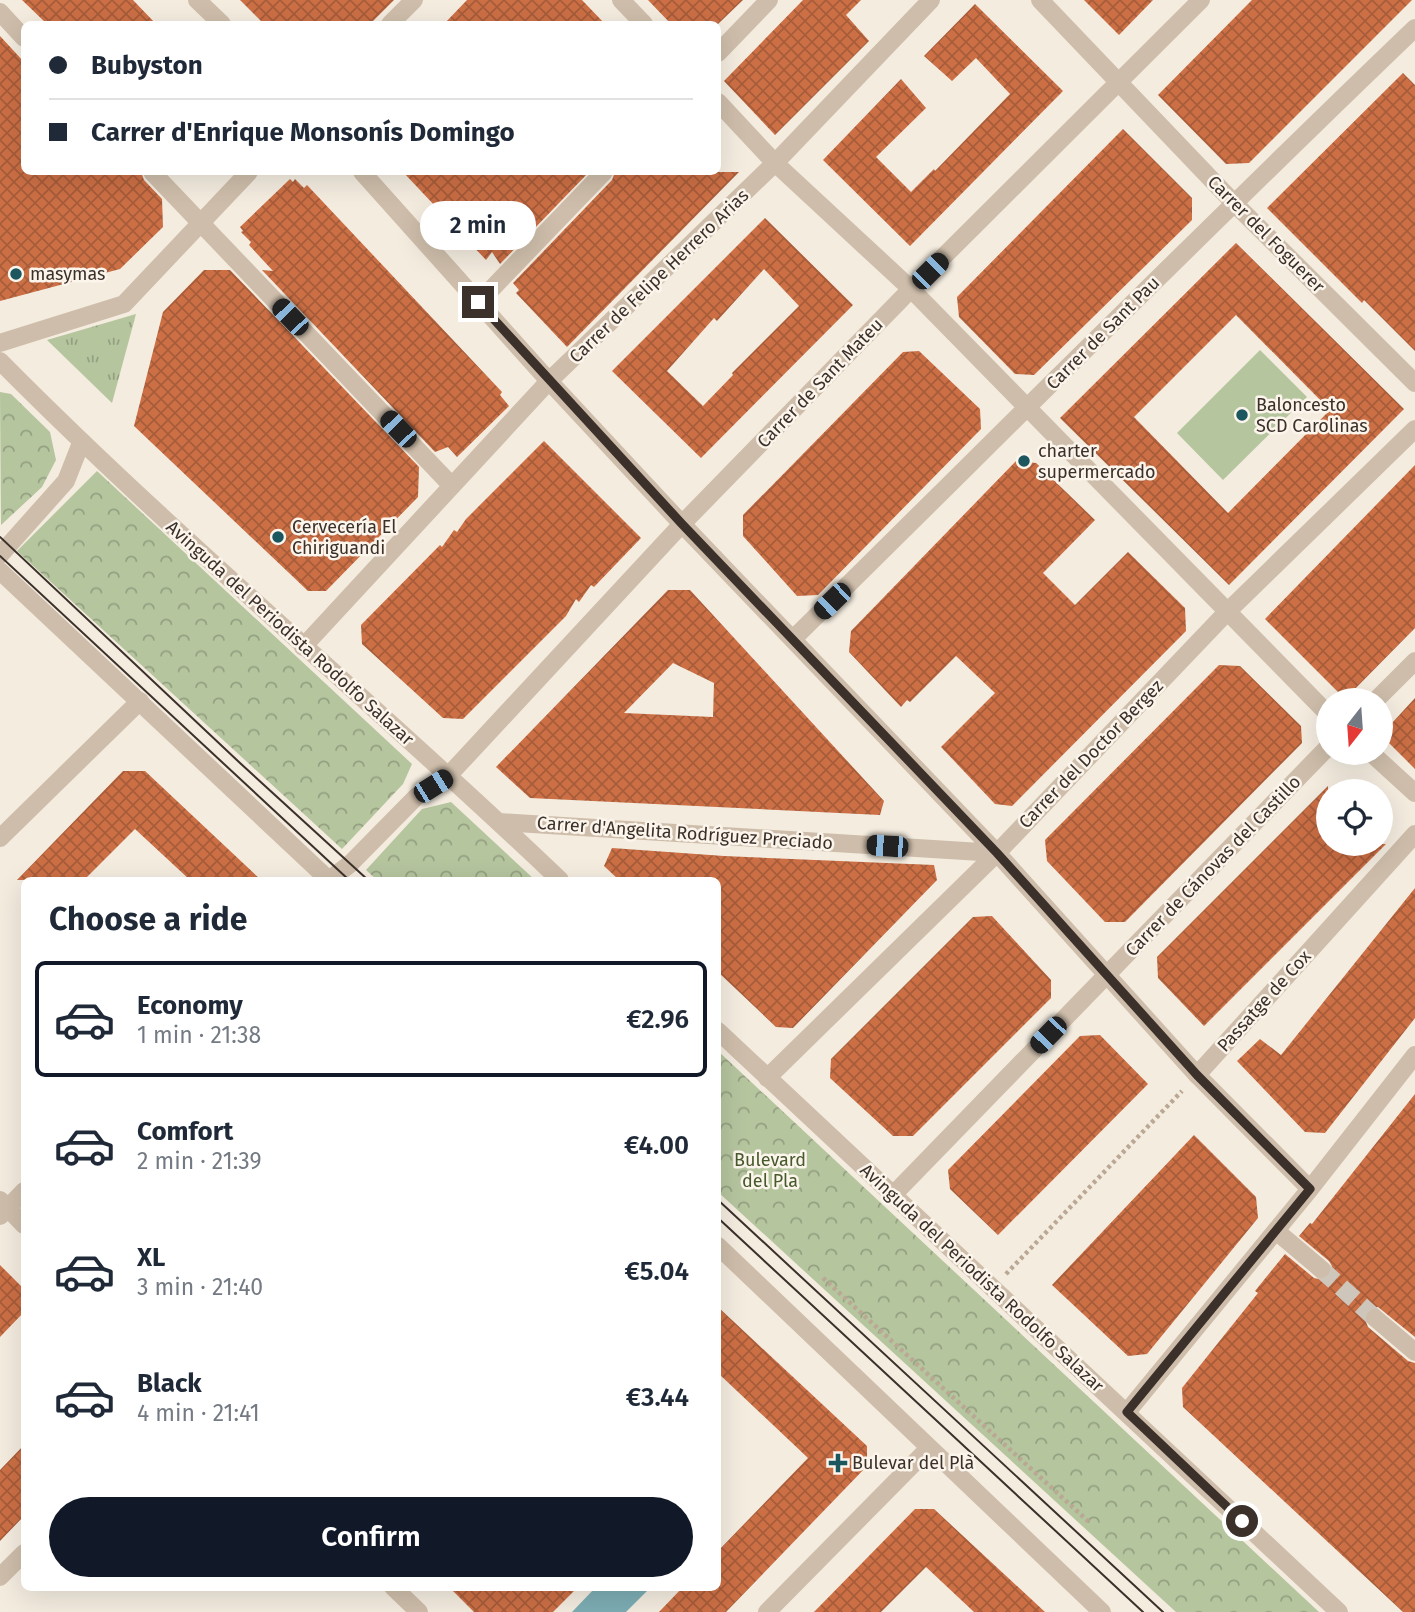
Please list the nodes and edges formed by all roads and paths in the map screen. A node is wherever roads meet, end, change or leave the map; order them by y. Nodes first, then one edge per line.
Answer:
1 (197, 0) edge
2 (414, 0) edge
3 (621, 0) edge
4 (769, 0) edge
5 (932, 0) edge
6 (1040, 0) edge
7 (1201, 0) edge
8 (0, 12) edge
9 (219, 21) edge
10 (393, 21) edge
11 (641, 21) edge
12 (1415, 28) edge
13 (21, 35) edge
14 (721, 50) edge
15 (1118, 84) junction
16 (721, 105) edge
17 (775, 163) junction
18 (155, 175) edge
19 (246, 175) edge
20 (365, 175) edge
21 (601, 175) edge
22 (1233, 202) junction
23 (201, 223) junction
24 (911, 289) junction
25 (478, 302) junction
26 (0, 343) edge
27 (0, 361) edge
28 (549, 382) junction
29 (1415, 383) edge
30 (1028, 408) junction
31 (1415, 429) edge
32 (81, 443) junction
33 (452, 486) junction
34 (682, 524) junction
35 (0, 555) edge
36 (0, 571) edge
37 (1227, 612) junction
38 (793, 639) junction
39 (303, 646) junction
40 (1415, 661) edge
41 (1388, 688) edge
42 (140, 701) junction
43 (1316, 701) edge
44 (1316, 759) edge
45 (1384, 765) edge
46 (449, 775) junction
47 (1415, 793) edge
48 (499, 822) junction
49 (1415, 834) edge
50 (0, 838) edge
51 (997, 853) junction
52 (326, 877) edge
53 (333, 877) edge
54 (557, 877) edge
55 (1107, 975) junction
56 (721, 1034) edge
57 (1415, 1055) edge
58 (1197, 1075) junction
59 (767, 1079) junction
60 (1310, 1189) junction
61 (21, 1193) edge
62 (892, 1196) junction
63 (3, 1208) edge
64 (21, 1223) edge
65 (1276, 1231) junction
66 (721, 1249) edge
67 (1321, 1269) tunnel mouth
68 (823, 1278) dead end
69 (993, 1287) junction
70 (1375, 1318) tunnel mouth
71 (1415, 1352) edge
72 (1127, 1412) junction
73 (929, 1448) junction
74 (1089, 1522) dead end
75 (21, 1556) edge
76 (0, 1577) edge
77 (397, 1591) edge
78 (419, 1612) edge
79 (767, 1612) edge
80 (1102, 1612) edge
81 (1339, 1612) edge

1 - 9 street
2 - 10 street
3 - 11 street
4 - 14 street
5 - 17 street, Carrer de Felipe Herrero Arias
6 - 15 street, Carrer del Foguerer
7 - 15 street, Carrer de Sant Mateu
8 - 13 street
12 - 22 street, Carrer de Sant Pau
15 - 22 street, Carrer del Foguerer
15 - 24 street, Carrer de Sant Mateu
16 - 17 street
17 - 24 street
17 - 28 street, Carrer de Felipe Herrero Arias
18 - 23 street
19 - 23 street
20 - 25 street
21 - 25 street
22 - 29 street, Carrer del Foguerer
22 - 30 street, Carrer de Sant Pau
23 - 26 street
23 - 33 street
24 - 30 street
24 - 34 street, Carrer de Sant Mateu
25 - 28 street
27 - 32 street, Avinguda del Periodista Rodolfo Salazar
28 - 33 street, Carrer de Felipe Herrero Arias
28 - 34 street
30 - 37 street
30 - 38 street, Carrer de Sant Pau
31 - 37 street, Carrer del Doctor Bergez
32 - 35 street
32 - 39 street, Avinguda del Periodista Rodolfo Salazar
33 - 39 street, Carrer de Felipe Herrero Arias
34 - 38 street
34 - 46 street, Carrer de Sant Mateu
36 - 42 street
37 - 43 street
37 - 51 street, Carrer del Doctor Bergez
38 - 51 street
39 - 46 street, Avinguda del Periodista Rodolfo Salazar
40 - 41 street
42 - 50 street
42 - 52 street
44 - 55 street, Carrer de Cánovas del Castillo
45 - 47 street
46 - 48 street, Avinguda del Periodista Rodolfo Salazar
46 - 53 street, Carrer de Sant Mateu
48 - 51 street, Carrer d'Angelita Rodríguez Preciado
48 - 54 street, Avinguda del Periodista Rodolfo Salazar
49 - 58 street, Passatge de Cox
51 - 55 street
51 - 59 street, Carrer del Doctor Bergez
55 - 58 street
55 - 62 street, Carrer de Cánovas del Castillo
56 - 59 street, Avinguda del Periodista Rodolfo Salazar
57 - 60 street
58 - 60 street
58 - 69 path
59 - 62 street, Avinguda del Periodista Rodolfo Salazar
60 - 65 street
61 - 63 street
62 - 69 street, Avinguda del Periodista Rodolfo Salazar
63 - 64 street
65 - 67 street
65 - 72 street
66 - 73 street
68 - 74 path
69 - 72 street, Avinguda del Periodista Rodolfo Salazar
70 - 71 street
72 - 81 street, Avinguda del Periodista Rodolfo Salazar
73 - 79 street
73 - 80 street
75 - 76 street
77 - 78 street

